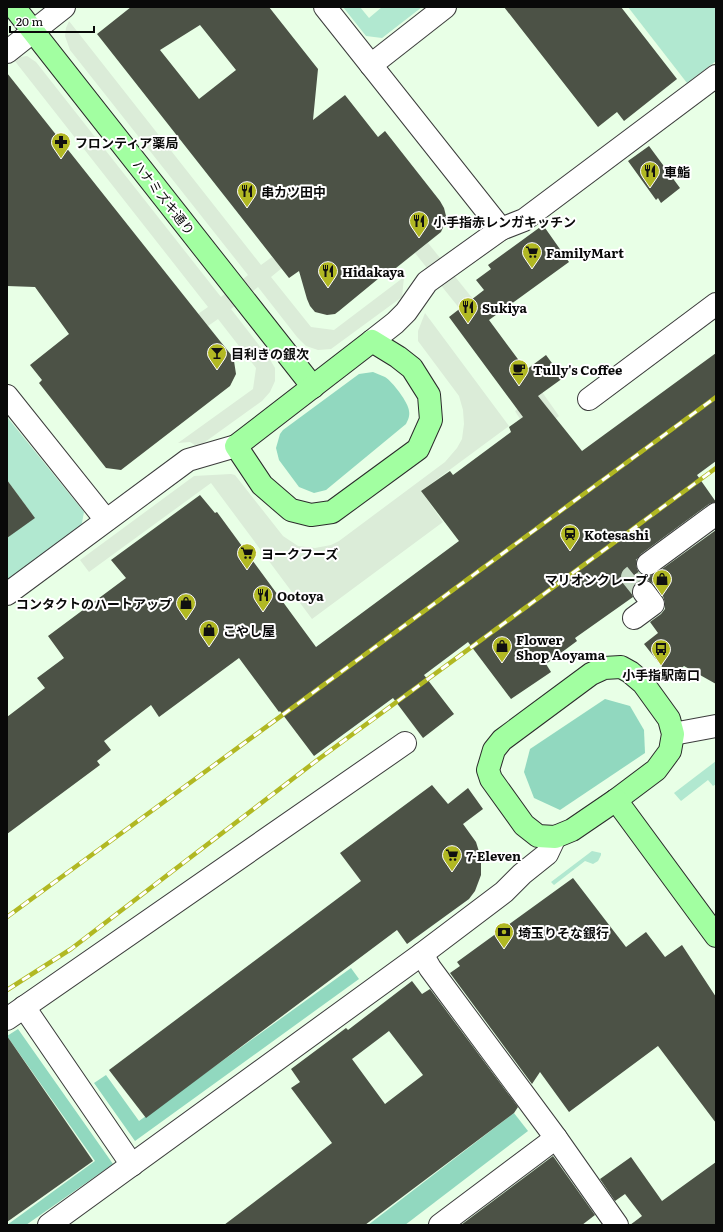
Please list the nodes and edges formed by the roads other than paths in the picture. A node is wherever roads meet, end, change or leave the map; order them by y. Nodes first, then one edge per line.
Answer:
1 (14, 7) edge
2 (64, 7) edge
3 (325, 7) edge
4 (445, 7) edge
5 (33, 31) junction
6 (7, 52) edge
7 (371, 65) junction
8 (716, 76) edge
9 (501, 229) junction
10 (716, 304) edge
11 (372, 341) junction
12 (313, 387) junction
13 (7, 396) edge
14 (589, 399) dead end
15 (236, 446) junction
16 (716, 514) edge
17 (106, 520) junction
18 (648, 564) tunnel mouth
19 (644, 592) tunnel mouth
20 (7, 594) edge
21 (634, 618) dead end
22 (716, 726) edge
23 (673, 734) junction
24 (405, 743) dead end
25 (616, 800) junction
26 (555, 837) junction
27 (716, 936) edge
28 (422, 954) junction
29 (15, 1013) edge
30 (556, 1138) junction
31 (132, 1165) junction
32 (49, 1225) edge
33 (440, 1225) edge
34 (617, 1225) edge

1 - 5 street, ハナミズキ通り
2 - 5 street
3 - 7 street
4 - 7 street
5 - 6 street
5 - 12 street, ハナミズキ通り
7 - 9 street
8 - 9 street
9 - 11 street
10 - 14 street
11 - 12 street
11 - 15 street
12 - 15 street
13 - 17 street
15 - 17 street
16 - 18 street
17 - 20 street
19 - 21 street
22 - 23 street
23 - 25 street
23 - 26 street
24 - 29 street
25 - 26 street
25 - 27 street
26 - 28 street
28 - 30 street
28 - 31 street
29 - 31 street
30 - 33 street
30 - 34 street
31 - 32 street

